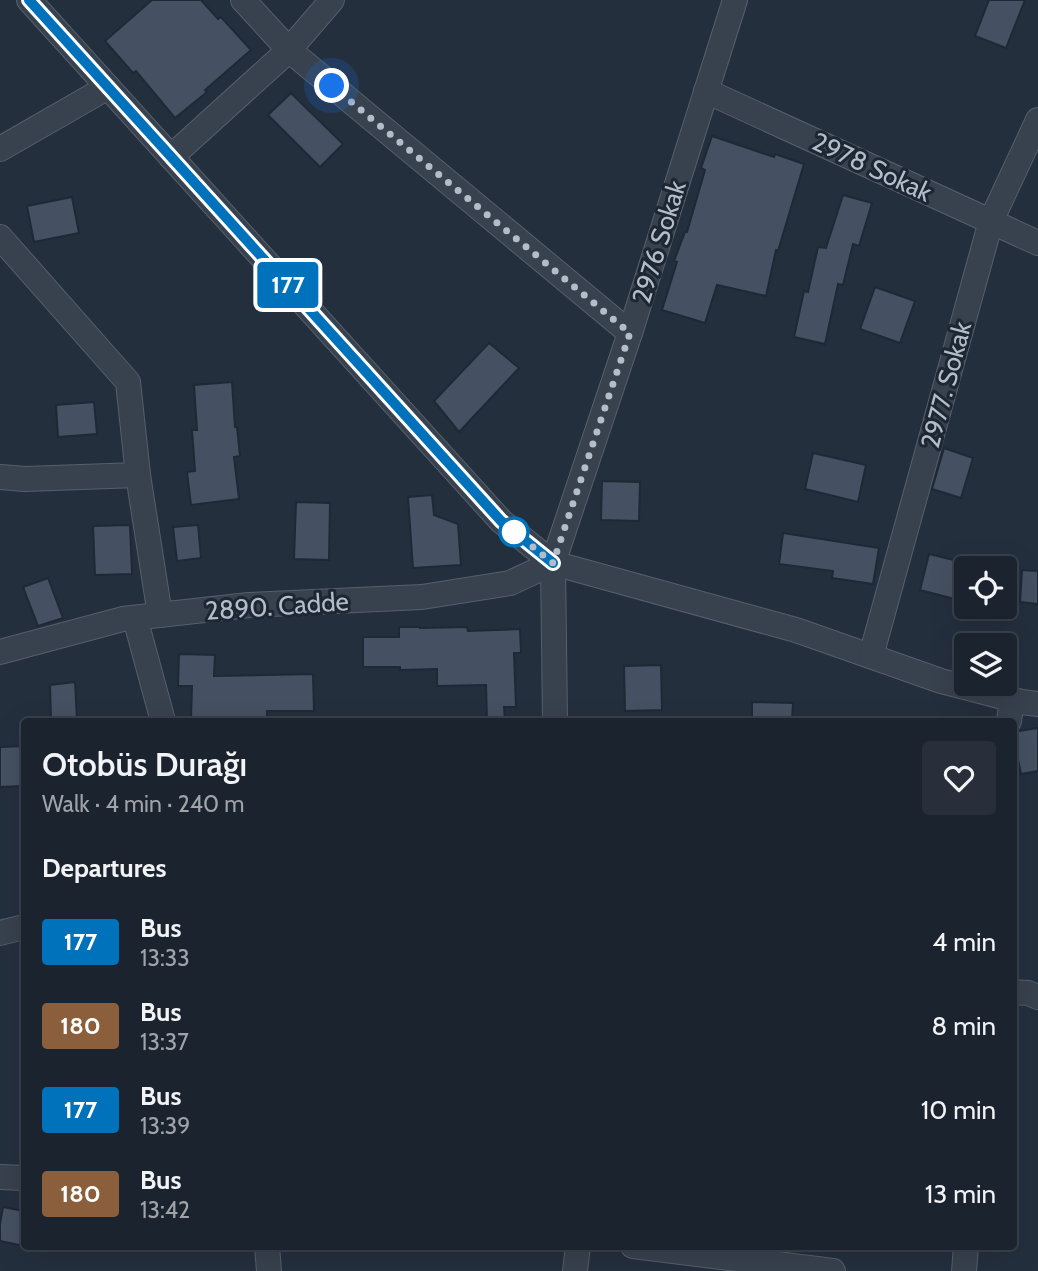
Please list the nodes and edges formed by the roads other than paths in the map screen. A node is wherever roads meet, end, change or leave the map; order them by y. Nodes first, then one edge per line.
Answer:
1 (29, 0) edge
2 (243, 0) edge
3 (332, 0) edge
4 (735, 0) edge
5 (289, 50) junction
6 (108, 87) junction
7 (706, 91) junction
8 (1038, 120) edge
9 (0, 149) edge
10 (171, 157) junction
11 (991, 221) junction
12 (0, 237) edge
13 (1038, 243) edge
14 (630, 333) junction
15 (138, 475) junction
16 (0, 477) edge
17 (553, 563) junction
18 (160, 615) junction
19 (135, 618) junction
20 (0, 652) edge
21 (871, 656) junction
22 (1038, 704) edge
23 (1010, 710) edge
24 (162, 718) edge
25 (555, 718) edge
26 (21, 928) edge
27 (0, 933) edge
28 (1017, 992) edge
29 (1038, 997) edge
30 (0, 1177) edge
31 (21, 1178) edge
32 (267, 1250) edge
33 (578, 1250) edge
34 (665, 1250) edge
35 (966, 1250) edge
36 (269, 1271) edge
37 (575, 1271) edge
38 (833, 1271) edge
39 (964, 1271) edge

1 - 6 street
2 - 5 street
3 - 5 street
4 - 7 street, 2976 Sokak
5 - 10 street
5 - 14 street
6 - 9 street
6 - 10 street
7 - 11 street, 2978 Sokak
7 - 14 street, 2976 Sokak
8 - 11 street, 2977. Sokak
10 - 17 street
11 - 13 street, 2978 Sokak
11 - 21 street, 2977. Sokak
12 - 15 street
14 - 17 street, 2976 Sokak
15 - 16 street
15 - 18 street
17 - 18 street, 2890. Cadde
17 - 21 street
17 - 25 street, 2976 Sokak
18 - 19 street, 2890. Cadde
19 - 20 street, 2890. Cadde
19 - 24 street
21 - 23 street
22 - 23 street
26 - 27 street
28 - 29 street
30 - 31 street
32 - 36 street
33 - 37 street
34 - 38 street
35 - 39 street

